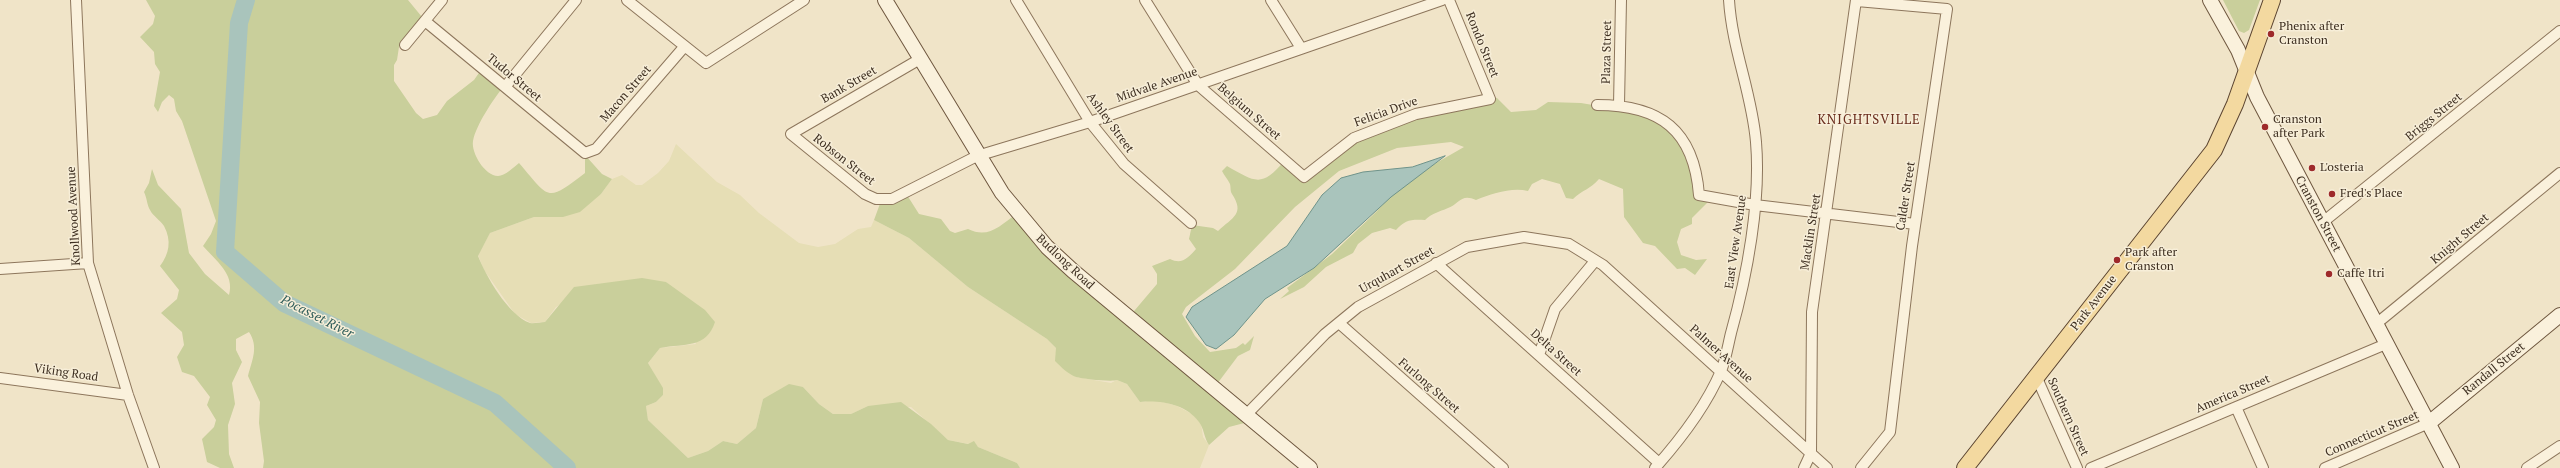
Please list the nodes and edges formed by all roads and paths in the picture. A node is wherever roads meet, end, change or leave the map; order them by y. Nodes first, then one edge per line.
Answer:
1 (76, 0) edge
2 (442, 0) edge
3 (576, 0) edge
4 (627, 0) edge
5 (804, 0) edge
6 (884, 0) edge
7 (1016, 0) edge
8 (1145, 0) edge
9 (1271, 0) edge
10 (1442, 0) edge
11 (1449, 0) edge
12 (1621, 0) edge
13 (1729, 0) edge
14 (2210, 0) edge
15 (2272, 0) edge
16 (1856, 1) edge
17 (425, 21) junction
18 (2560, 31) edge
19 (404, 45) dead end
20 (684, 47) junction
21 (1301, 48) junction
22 (920, 59) junction
23 (2246, 70) junction
24 (1198, 84) junction
25 (505, 87) junction
26 (1490, 99) joint
27 (1597, 105) dead end
28 (1619, 105) junction
29 (1090, 122) junction
30 (791, 134) joint
31 (586, 153) joint
32 (977, 156) junction
33 (2560, 173) edge
34 (1304, 176) joint
35 (885, 200) joint
36 (1755, 205) junction
37 (1828, 213) junction
38 (2323, 222) junction
39 (1191, 223) dead end
40 (1915, 224) junction
41 (1595, 261) junction
42 (88, 263) junction
43 (1436, 263) junction
44 (0, 269) edge
45 (2560, 316) edge
46 (1338, 323) junction
47 (2376, 324) junction
48 (2386, 344) junction
49 (1538, 355) junction
50 (1721, 371) junction
51 (2036, 376) junction
52 (0, 378) edge
53 (128, 395) junction
54 (2236, 407) junction
55 (1246, 414) junction
56 (2429, 423) junction
57 (2560, 446) edge
58 (1811, 453) junction
59 (1657, 466) edge
60 (154, 468) edge
61 (1310, 468) edge
62 (1503, 468) edge
63 (1804, 468) edge
64 (1827, 468) edge
65 (1861, 468) edge
66 (1965, 468) edge
67 (2077, 468) edge
68 (2091, 468) edge
69 (2263, 468) edge
70 (2325, 468) edge
71 (2452, 468) edge
72 (2527, 468) edge

1 - 42 street, Knollwood Avenue
2 - 17 street
3 - 25 street
4 - 20 street
5 - 20 street
6 - 22 main road, Budlong Road
7 - 29 street, Ashley Street
8 - 24 street, Belgium Street
9 - 21 street
10 - 21 street, Midvale Avenue
11 - 26 street, Rondo Street
12 - 28 street, Plaza Street
13 - 36 street, East View Avenue
14 - 23 main road, Cranston Street
15 - 23 main road, Park Avenue
16 - 37 street, Macklin Street
16 - 40 street, Calder Street
17 - 19 street
17 - 25 street, Tudor Street
18 - 38 street, Briggs Street
20 - 31 street, Macon Street
21 - 24 street, Midvale Avenue
22 - 30 street, Bank Street
22 - 32 main road, Budlong Road
23 - 38 main road, Cranston Street
23 - 51 main road, Park Avenue
24 - 29 street, Midvale Avenue
24 - 34 street, Belgium Street
25 - 31 street, Tudor Street
26 - 34 street, Felicia Drive
27 - 28 street
28 - 36 street
29 - 32 street, Midvale Avenue
29 - 39 street, Ashley Street
30 - 35 street, Robson Street
32 - 35 street, Midvale Avenue
32 - 55 main road, Budlong Road
33 - 47 street, Knight Street
36 - 37 street
36 - 50 street, East View Avenue
37 - 40 street
37 - 58 street, Macklin Street
38 - 47 main road, Cranston Street
40 - 65 street, Calder Street
41 - 43 street, Urquhart Street
41 - 49 street
41 - 50 street, Palmer Avenue
42 - 44 street
42 - 53 street, Knollwood Avenue
43 - 46 street, Urquhart Street
43 - 49 street, Delta Street
45 - 56 main road, Randall Street
46 - 55 street, Urquhart Street
46 - 62 street, Furlong Street
47 - 48 main road, Cranston Street
48 - 54 street, America Street
48 - 56 main road, Cranston Street
49 - 59 street, Delta Street
50 - 58 street, Palmer Avenue
50 - 59 street, East View Avenue
51 - 66 main road, Park Avenue
51 - 67 street, Southern Street
52 - 53 street, Viking Road
53 - 60 street, Knollwood Avenue
54 - 68 street, America Street
54 - 69 street
55 - 61 main road, Budlong Road
56 - 70 street, Connecticut Street
56 - 71 main road, Cranston Street
57 - 72 street
58 - 63 street, Macklin Street
58 - 64 street, Palmer Avenue

